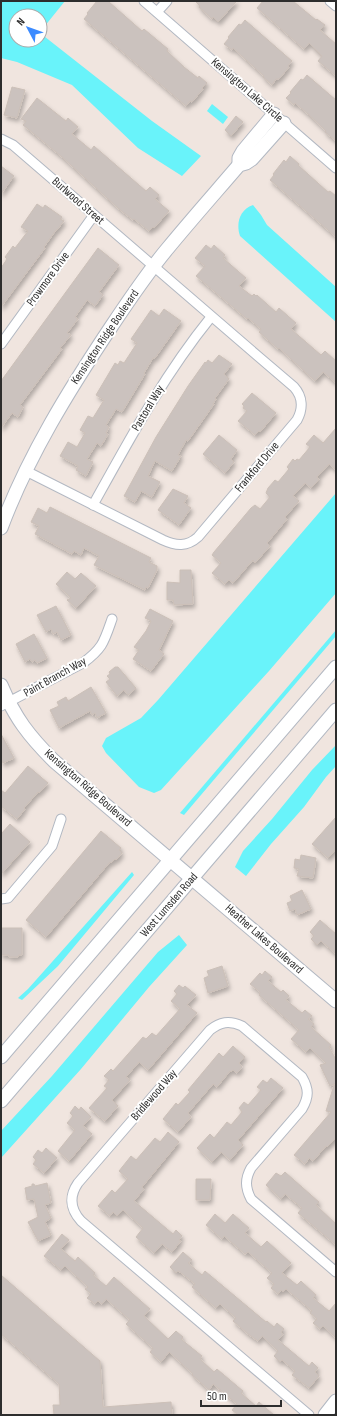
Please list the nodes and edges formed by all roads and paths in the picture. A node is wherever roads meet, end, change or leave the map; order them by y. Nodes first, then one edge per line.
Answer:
1 (144, 1) edge
2 (167, 1) edge
3 (330, 1) edge
4 (336, 6) edge
5 (158, 12) junction
6 (279, 119) junction
7 (1, 139) edge
8 (336, 168) edge
9 (94, 215) junction
10 (154, 266) junction
11 (211, 317) junction
12 (1, 344) edge
13 (26, 471) junction
14 (93, 505) junction
15 (1, 528) edge
16 (112, 619) dead end
17 (336, 667) edge
18 (1, 685) edge
19 (5, 704) edge
20 (336, 710) edge
21 (61, 819) dead end
22 (170, 859) junction
23 (192, 878) junction
24 (1, 899) edge
25 (336, 1001) edge
26 (1, 1057) edge
27 (1, 1100) edge
28 (336, 1272) edge
29 (336, 1401) edge
30 (309, 1415) edge
31 (325, 1415) edge

1 - 5 street, Kensington Lake Circle
2 - 5 street
3 - 4 street
5 - 6 street, Kensington Lake Circle
6 - 8 street, Kensington Lake Circle
6 - 10 main road, Kensington Ridge Boulevard
7 - 9 street, Burlwood Street
9 - 10 street, Burlwood Street
9 - 12 street, Prowmore Drive
10 - 11 street, Frankford Drive
10 - 13 main road, Kensington Ridge Boulevard
11 - 14 street, Pastoral Way
11 - 14 street, Frankford Drive
13 - 14 street, Frankford Drive
13 - 15 main road, Kensington Ridge Boulevard
16 - 19 street, Paint Branch Way
17 - 22 main road
18 - 19 main road, Kensington Ridge Boulevard
19 - 22 main road, Kensington Ridge Boulevard
20 - 23 main road, West Lumsden Road
21 - 24 street
22 - 23 main road, Kensington Ridge Boulevard
22 - 26 main road
23 - 25 main road, Heather Lakes Boulevard
23 - 27 main road, West Lumsden Road
28 - 30 street, Bridlewood Way
29 - 31 main road

